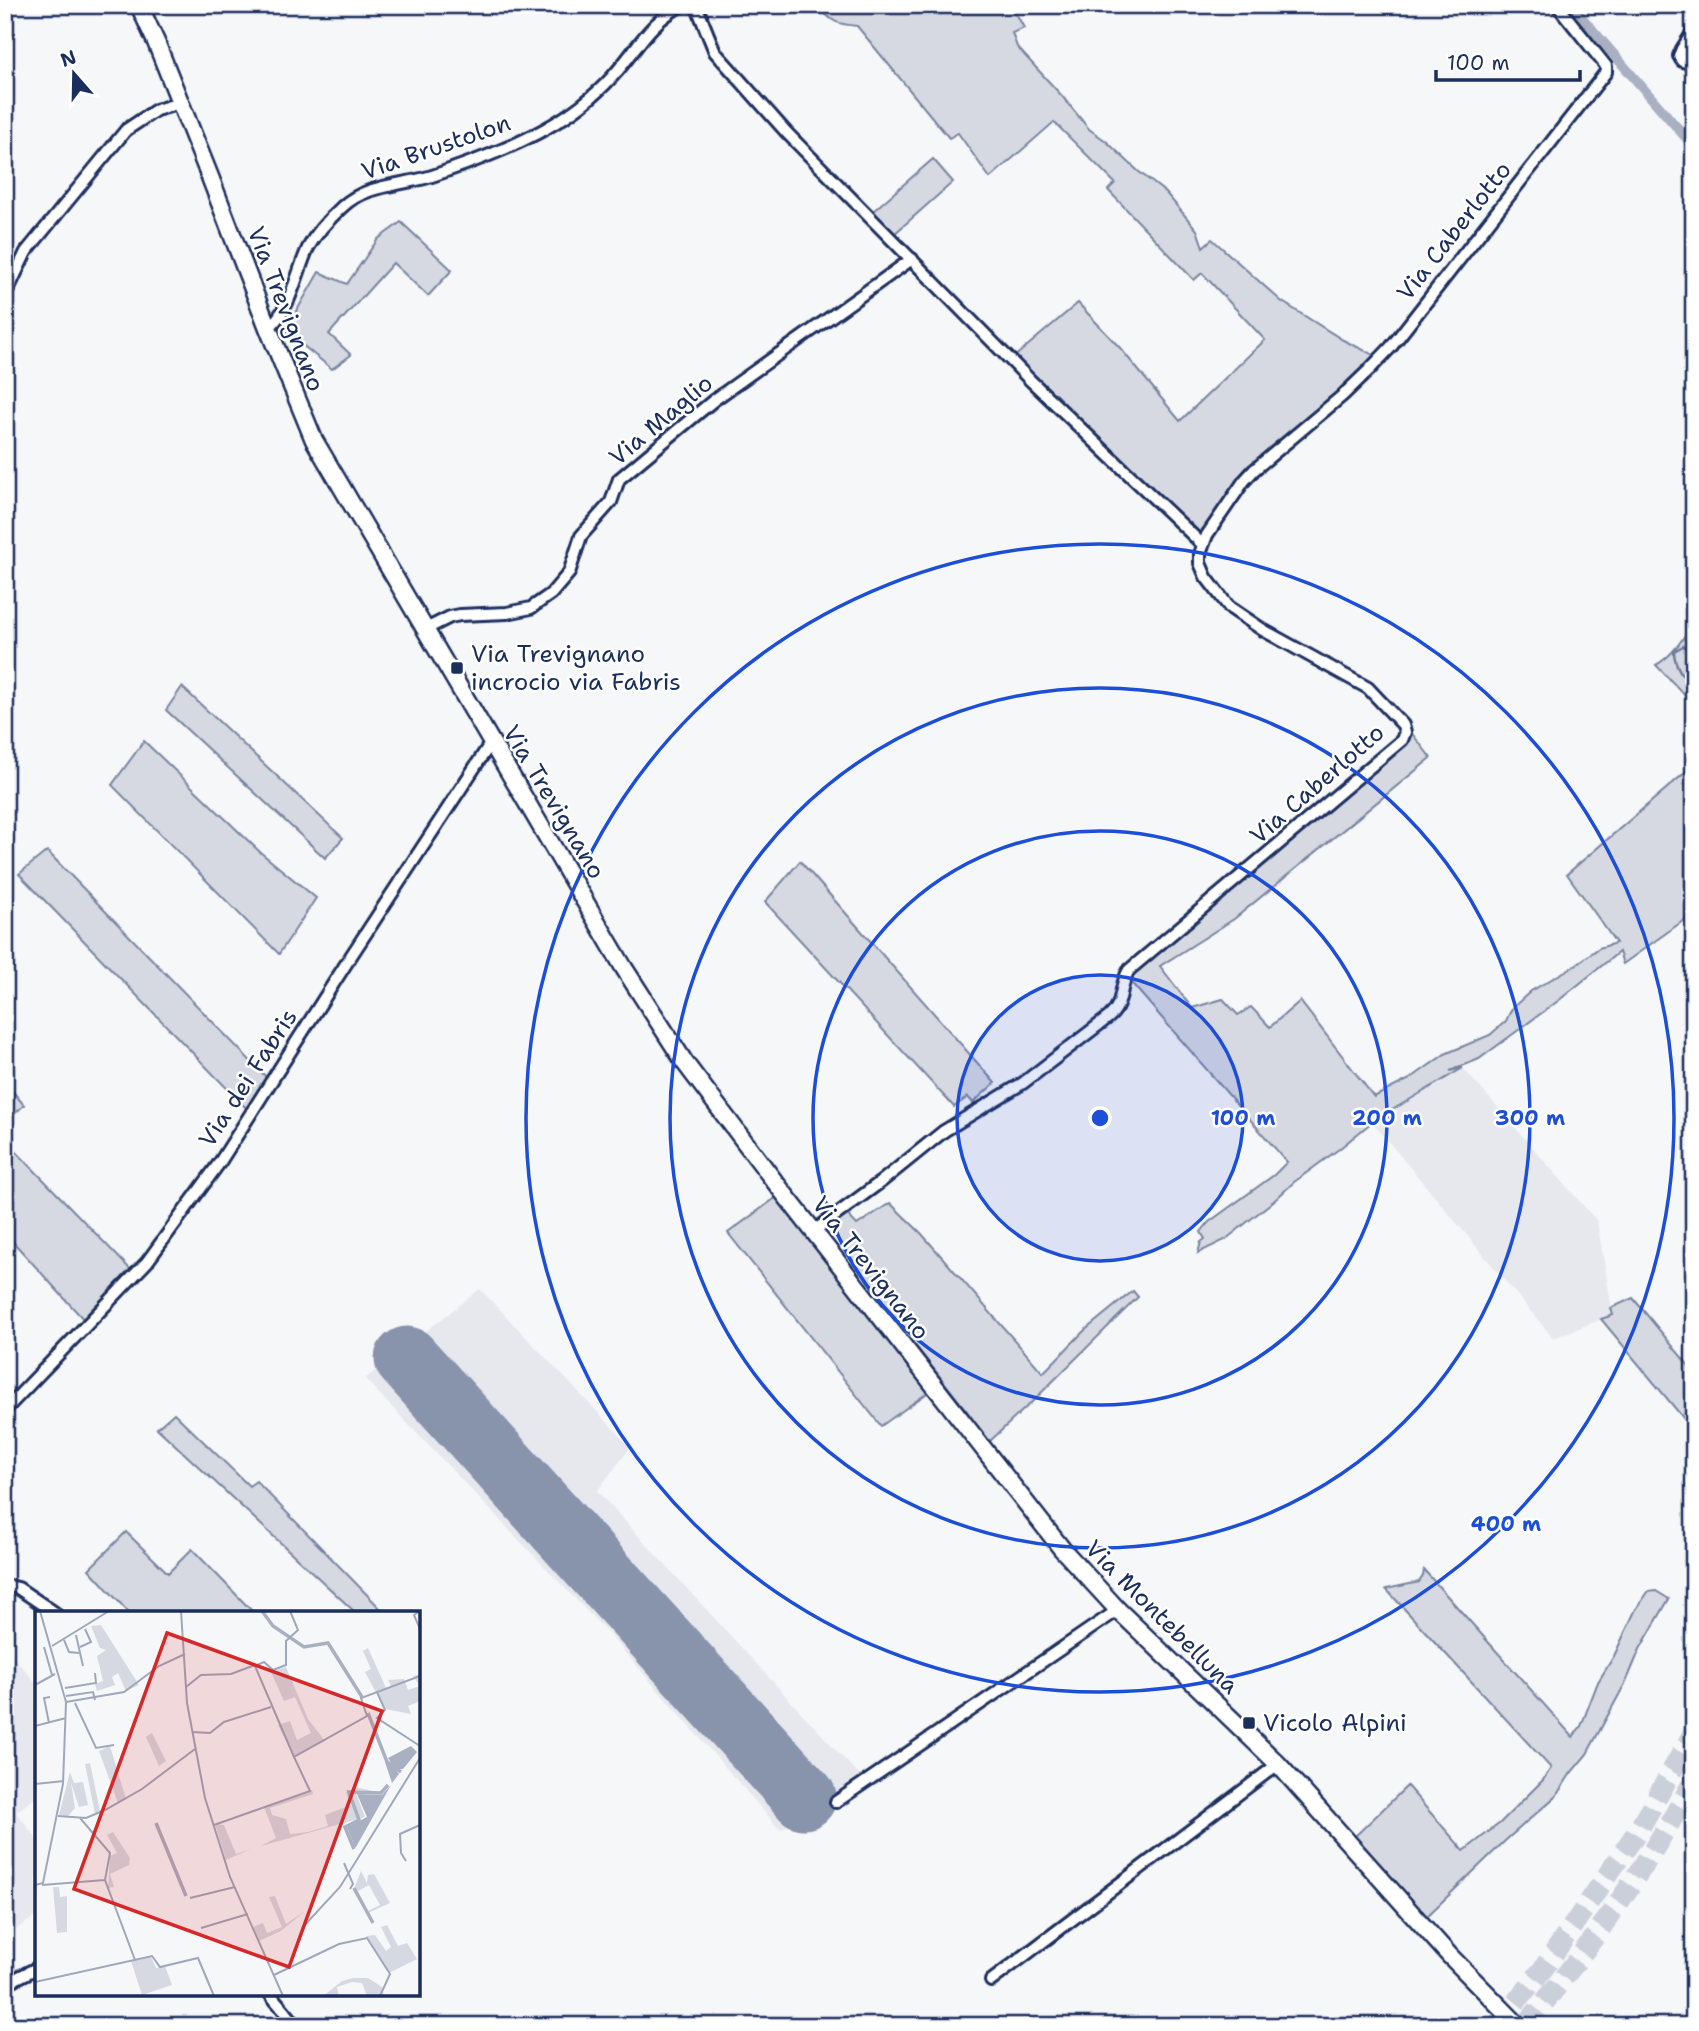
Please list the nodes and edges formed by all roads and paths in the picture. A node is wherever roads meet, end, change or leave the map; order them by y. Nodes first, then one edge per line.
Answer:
1 (139, 5) edge
2 (682, 5) edge
3 (696, 5) edge
4 (1557, 5) edge
5 (1694, 30) edge
6 (1694, 64) edge
7 (180, 103) junction
8 (912, 259) junction
9 (5, 296) edge
10 (268, 328) junction
11 (1202, 544) junction
12 (426, 629) junction
13 (492, 741) junction
14 (814, 1231) junction
15 (5, 1410) edge
16 (983, 1447) joint
17 (5, 1585) edge
18 (1118, 1610) junction
19 (52, 1611) edge
20 (1278, 1764) junction
21 (836, 1802) dead end
22 (35, 1969) edge
23 (990, 1981) dead end
24 (5, 1984) edge
25 (272, 1996) edge
26 (297, 2026) edge
27 (1519, 2026) edge

1 - 7 main road, Via Trevignano
2 - 10 street, Via Brustolon
3 - 8 street
4 - 11 street, Via Caberlotto
5 - 6 street
7 - 9 street
7 - 10 main road, Via Trevignano
8 - 11 street
8 - 12 street, Via Maglio
10 - 12 main road, Via Trevignano
11 - 14 street, Via Caberlotto
12 - 13 main road, Via Trevignano
13 - 14 main road, Via Trevignano
13 - 15 street, Via dei Fabris
14 - 16 main road, Via Trevignano
16 - 18 main road, Via Montebelluna
17 - 19 street
18 - 20 main road, Via Montebelluna
18 - 21 street
20 - 23 street
20 - 27 main road, Via Montebelluna
22 - 24 street
25 - 26 street

